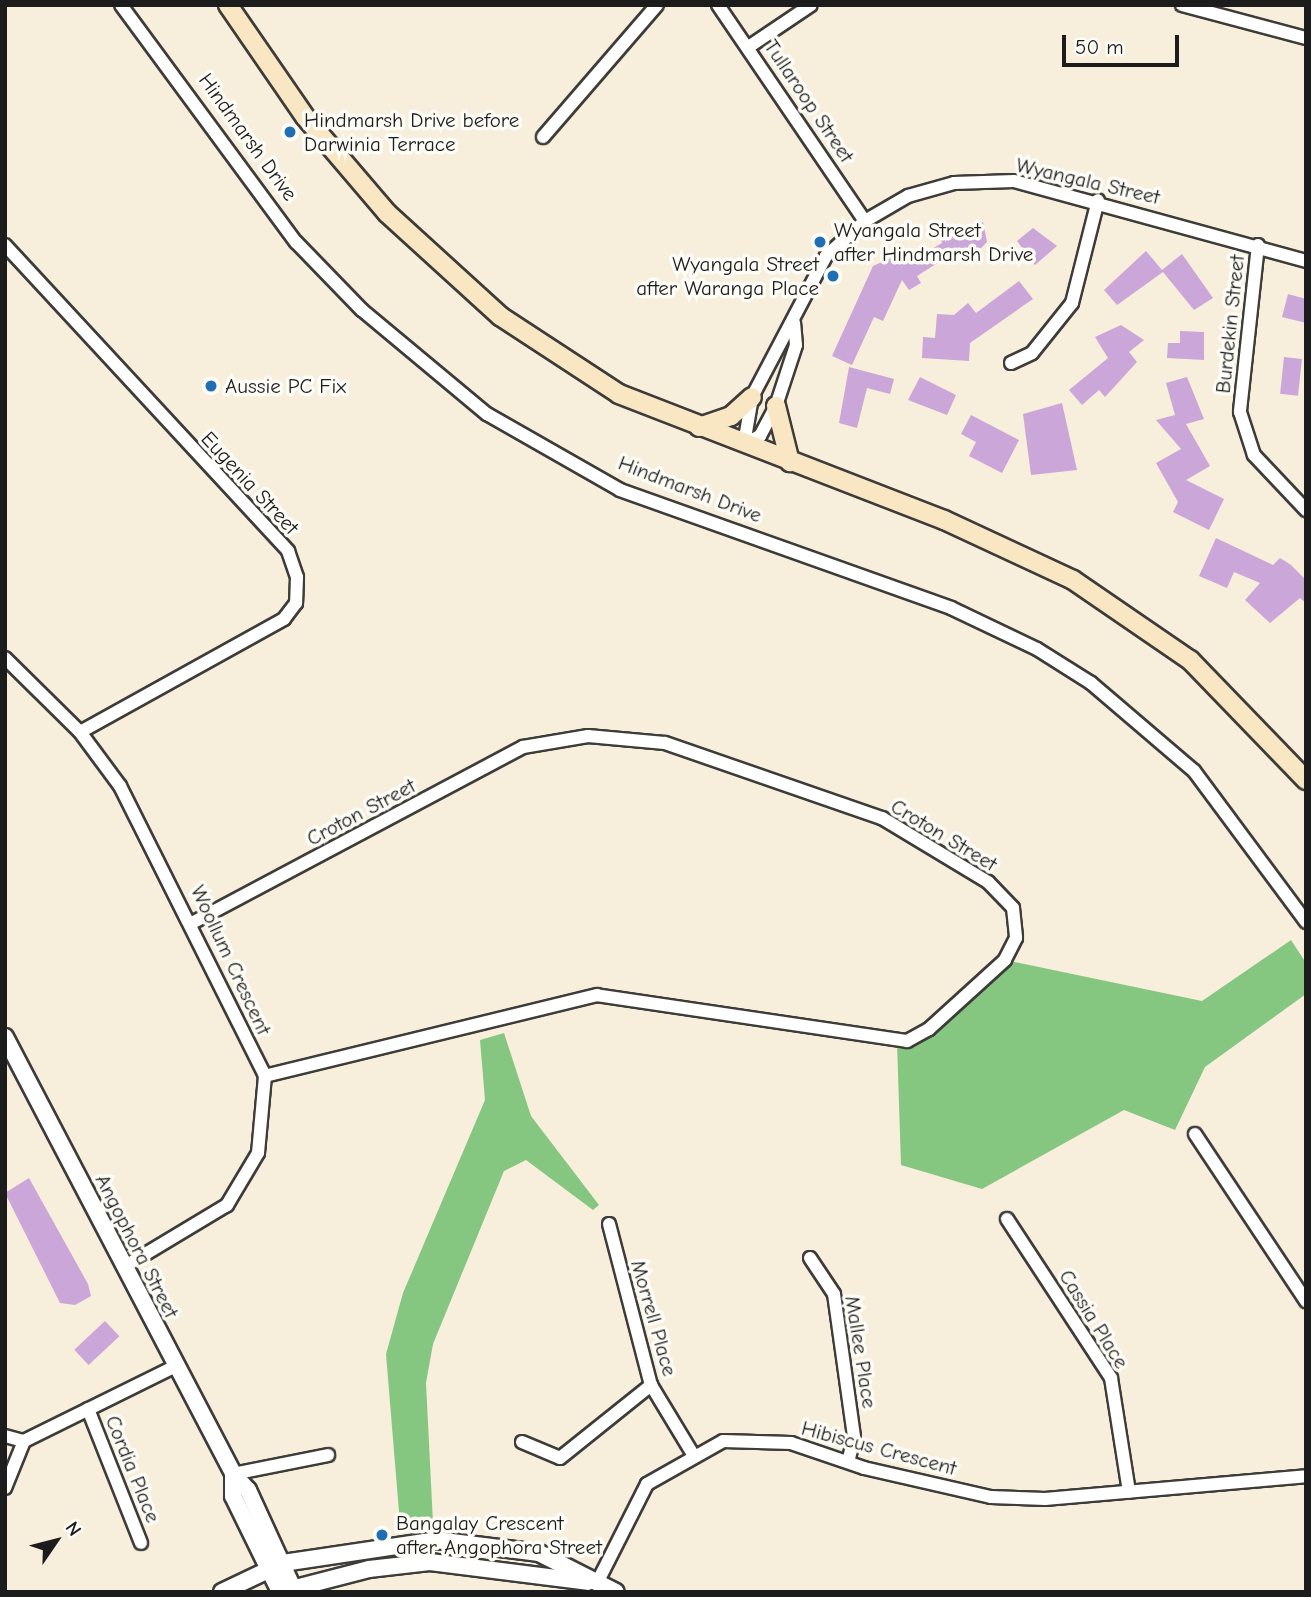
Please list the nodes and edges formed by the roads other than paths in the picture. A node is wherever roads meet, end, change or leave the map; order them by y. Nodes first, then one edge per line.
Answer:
1 (121, 5) edge
2 (228, 5) edge
3 (657, 5) edge
4 (718, 5) edge
5 (811, 5) edge
6 (1182, 5) edge
7 (1306, 38) edge
8 (750, 46) junction
9 (542, 137) dead end
10 (1098, 200) junction
11 (865, 221) junction
12 (5, 245) edge
13 (1258, 245) junction
14 (1306, 261) edge
15 (794, 323) junction
16 (1010, 363) dead end
17 (752, 397) junction
18 (776, 406) junction
19 (699, 427) junction
20 (744, 444) junction
21 (790, 462) junction
22 (1306, 510) edge
23 (5, 659) edge
24 (80, 732) junction
25 (1306, 780) edge
26 (1306, 922) edge
27 (192, 923) junction
28 (5, 1037) edge
29 (265, 1076) junction
30 (1195, 1133) dead end
31 (1007, 1219) dead end
32 (609, 1224) dead end
33 (810, 1258) dead end
34 (124, 1267) junction
35 (1306, 1301) edge
36 (176, 1366) junction
37 (651, 1385) junction
38 (88, 1409) junction
39 (5, 1436) edge
40 (24, 1441) junction
41 (522, 1442) dead end
42 (328, 1455) dead end
43 (694, 1456) junction
44 (849, 1458) junction
45 (233, 1474) junction
46 (1306, 1476) edge
47 (5, 1488) edge
48 (1129, 1492) junction
49 (141, 1543) dead end
50 (277, 1566) junction
51 (597, 1583) junction
52 (284, 1590) edge
53 (222, 1592) edge
54 (616, 1592) edge

1 - 26 street, Hindmarsh Drive
2 - 19 main road
3 - 9 street
4 - 8 street, Tullaroop Street
5 - 8 street
6 - 7 street
8 - 11 street, Tullaroop Street
10 - 11 street, Wyangala Street
10 - 13 street, Wyangala Street
10 - 16 street
11 - 15 street, Wyangala Street
12 - 24 street, Eugenia Street
13 - 14 street, Wyangala Street
13 - 22 street, Burdekin Street
15 - 17 street, Wyangala Street
15 - 18 street, Wyangala Street
17 - 19 main road
17 - 20 street, Wyangala Street
18 - 20 street, Wyangala Street
18 - 21 main road
19 - 20 main road
20 - 21 main road
21 - 25 main road
23 - 24 street, Woollum Crescent
24 - 27 street, Woollum Crescent
27 - 29 street, Woollum Crescent
27 - 29 street, Croton Street
28 - 34 street, Angophora Street
29 - 34 street
30 - 35 street
31 - 48 street, Cassia Place
32 - 37 street, Morrell Place
33 - 44 street, Mallee Place
34 - 36 street, Angophora Street
36 - 38 street
36 - 45 street, Angophora Street
37 - 41 street
37 - 43 street, Morrell Place
38 - 40 street
38 - 49 street, Cordia Place
39 - 40 street
40 - 47 street
42 - 45 street
43 - 44 street, Hibiscus Crescent
43 - 51 street, Hibiscus Crescent
44 - 48 street, Hibiscus Crescent
45 - 50 street, Angophora Street
46 - 48 street, Hibiscus Crescent
50 - 51 street
50 - 52 street, Angophora Street
50 - 53 street
51 - 52 street
51 - 54 street

